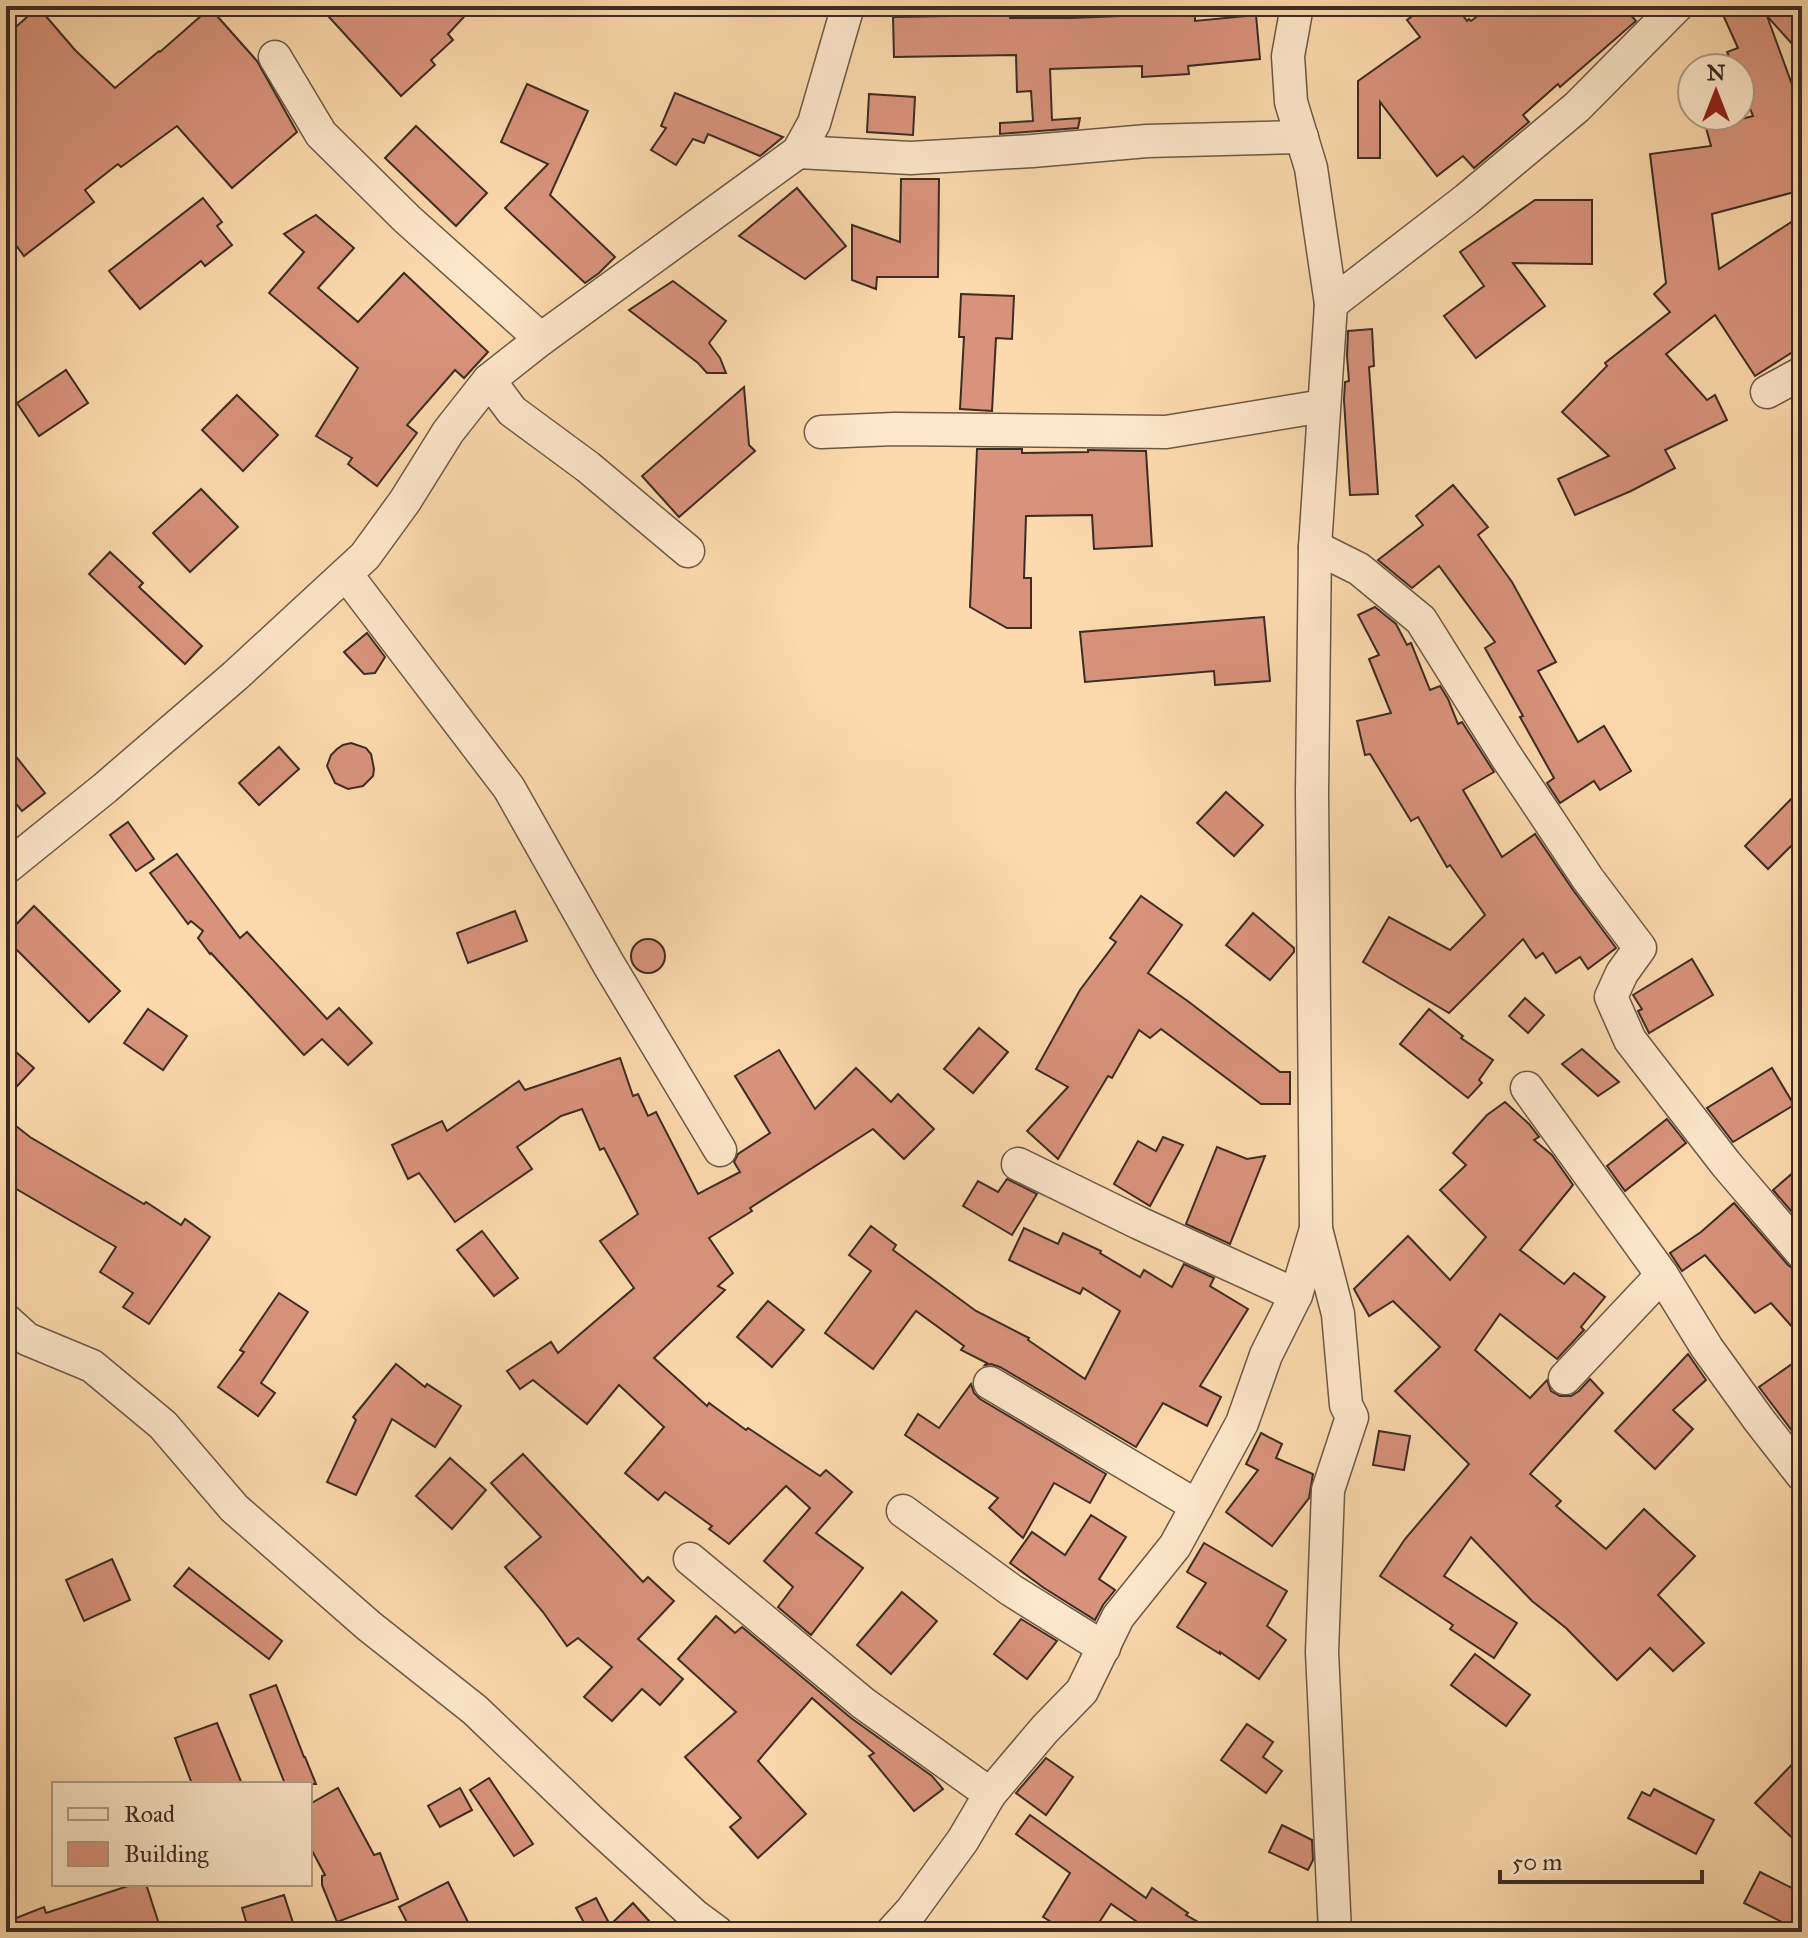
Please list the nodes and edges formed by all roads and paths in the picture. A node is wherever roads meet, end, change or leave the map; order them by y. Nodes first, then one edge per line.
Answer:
1 (848, 6) edge
2 (1297, 6) edge
3 (1677, 6) edge
4 (275, 57) dead end
5 (1302, 137) junction
6 (798, 152) junction
7 (1331, 304) junction
8 (541, 339) junction
9 (1802, 373) edge
10 (489, 380) junction
11 (1767, 392) dead end
12 (1323, 406) junction
13 (821, 432) dead end
14 (1315, 547) junction
15 (688, 551) dead end
16 (346, 574) junction
17 (6, 868) edge
18 (1527, 1088) dead end
19 (720, 1150) dead end
20 (1018, 1164) dead end
21 (1316, 1229) junction
22 (1802, 1253) edge
23 (1662, 1275) junction
24 (1296, 1295) junction
25 (6, 1320) edge
26 (1565, 1378) dead end
27 (990, 1383) dead end
28 (1802, 1475) edge
29 (1197, 1506) junction
30 (903, 1511) dead end
31 (690, 1559) dead end
32 (1104, 1648) junction
33 (990, 1794) junction
34 (717, 1932) edge
35 (892, 1932) edge
36 (1335, 1932) edge

1 - 6 street
2 - 5 street
3 - 7 street
4 - 8 street
5 - 6 street
5 - 7 street
6 - 8 street
7 - 12 street
8 - 10 street
9 - 11 street
10 - 15 street
10 - 16 street
12 - 13 street
12 - 14 street
14 - 21 street
14 - 22 street
16 - 17 street
16 - 19 street
18 - 23 street
20 - 24 street
21 - 24 street
21 - 36 street
23 - 26 street
23 - 28 street
24 - 29 street
25 - 34 street
27 - 29 street
29 - 32 street
30 - 32 street
31 - 33 street
32 - 33 street
33 - 35 street

